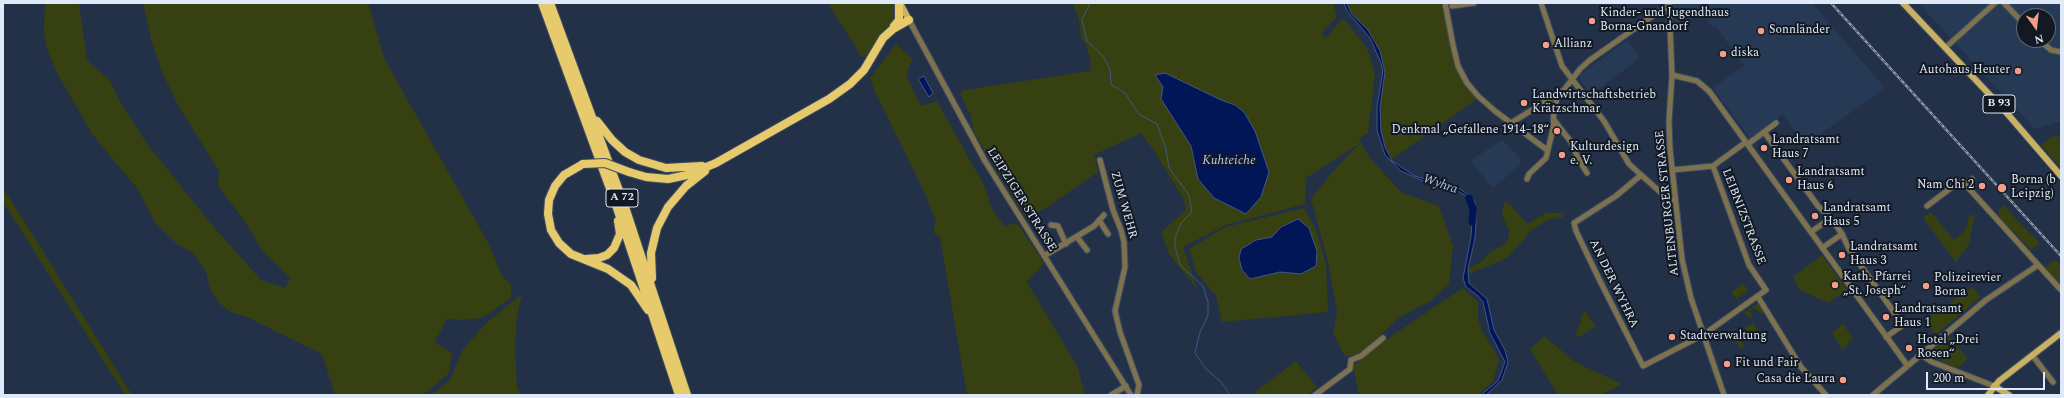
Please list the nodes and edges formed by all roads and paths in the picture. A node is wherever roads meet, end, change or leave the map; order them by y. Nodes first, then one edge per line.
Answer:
1 (542, 3) edge
2 (550, 3) edge
3 (899, 3) edge
4 (1474, 3) edge
5 (1540, 3) edge
6 (1903, 3) edge
7 (1995, 3) edge
8 (2004, 3) edge
9 (1454, 4) edge
10 (1446, 5) edge
11 (1669, 5) edge
12 (2016, 16) edge
13 (909, 20) junction
14 (893, 29) junction
15 (1945, 48) junction
16 (2049, 48) edge
17 (2061, 52) edge
18 (1672, 74) junction
19 (1573, 80) junction
20 (1559, 94) junction
21 (589, 108) junction
22 (1554, 120) junction
23 (1511, 123) junction
24 (1776, 123) dead end
25 (1764, 132) junction
26 (1747, 143) junction
27 (1547, 150) junction
28 (1100, 160) dead end
29 (716, 163) junction
30 (1713, 166) junction
31 (1672, 170) junction
32 (1588, 173) dead end
33 (1641, 175) junction
34 (2061, 176) edge
35 (1527, 179) dead end
36 (1972, 179) dead end
37 (1966, 185) junction
38 (1675, 200) junction
39 (1928, 206) dead end
40 (617, 208) junction
41 (1104, 215) dead end
42 (1831, 218) junction
43 (1099, 220) junction
44 (1051, 225) dead end
45 (1811, 232) junction
46 (1108, 234) dead end
47 (1842, 234) junction
48 (1077, 237) junction
49 (1066, 244) junction
50 (1822, 248) junction
51 (1087, 250) dead end
52 (1044, 256) junction
53 (581, 258) junction
54 (2038, 265) junction
55 (653, 288) junction
56 (2061, 290) edge
57 (1758, 297) junction
58 (659, 332) junction
59 (1703, 335) junction
60 (2060, 335) edge
61 (1886, 337) junction
62 (1383, 338) dead end
63 (1920, 354) junction
64 (2032, 355) junction
65 (1907, 365) junction
66 (2053, 382) dead end
67 (1126, 386) junction
68 (1994, 386) junction
69 (679, 395) edge
70 (687, 395) edge
71 (1111, 395) edge
72 (1131, 395) edge
73 (1137, 395) edge
74 (1314, 395) edge
75 (1724, 395) edge
76 (1826, 395) edge
77 (1873, 395) edge
78 (1988, 395) edge
79 (2009, 395) edge

1 - 40 highway, A 72
2 - 21 highway, A 72
3 - 13 main road
3 - 14 highway
4 - 9 street
5 - 19 street
6 - 15 main road, B 93
7 - 15 street
8 - 12 street
9 - 10 street
10 - 23 street
11 - 18 street, ALTENBURGER STRASSE
11 - 19 street
13 - 14 highway
13 - 52 street, LEIPZIGER STRASSE
14 - 29 highway
15 - 34 main road, B 93
16 - 17 street
18 - 26 street
18 - 31 street, ALTENBURGER STRASSE
19 - 20 street
19 - 33 street
20 - 22 street
20 - 23 street
21 - 29 highway
21 - 55 highway, A 72
22 - 27 street
22 - 32 street
23 - 27 street
24 - 25 street, LEIBNIZSTRASSE
25 - 26 street, LEIBNIZSTRASSE
25 - 42 street
26 - 30 street, LEIBNIZSTRASSE
26 - 45 street
27 - 35 street
28 - 73 street, ZUM WEHR
29 - 53 highway, bridge
29 - 55 highway
30 - 31 street, LEIBNIZSTRASSE
30 - 57 street, LEIBNIZSTRASSE
31 - 38 street, ALTENBURGER STRASSE
33 - 38 street
33 - 59 street, AN DER WYHRA
36 - 37 street
37 - 39 street
37 - 54 street
38 - 59 street, ALTENBURGER STRASSE
40 - 53 highway
40 - 58 highway, A 72
41 - 43 street
42 - 45 street
42 - 47 street
43 - 46 street
43 - 48 street
44 - 49 street
45 - 50 street
47 - 50 street
47 - 61 street
48 - 49 street
48 - 51 street
49 - 52 street
50 - 61 street
52 - 67 street, LEIPZIGER STRASSE
53 - 58 highway
54 - 56 street
54 - 63 street
55 - 70 highway, A 72
57 - 59 street
57 - 76 street
58 - 69 highway, A 72
59 - 75 street, ALTENBURGER STRASSE
60 - 64 main road
61 - 65 street
62 - 74 street
63 - 65 street
63 - 68 street
64 - 66 street
64 - 68 main road
65 - 77 street
67 - 71 street
67 - 72 street, LEIPZIGER STRASSE
68 - 78 main road
68 - 79 main road

